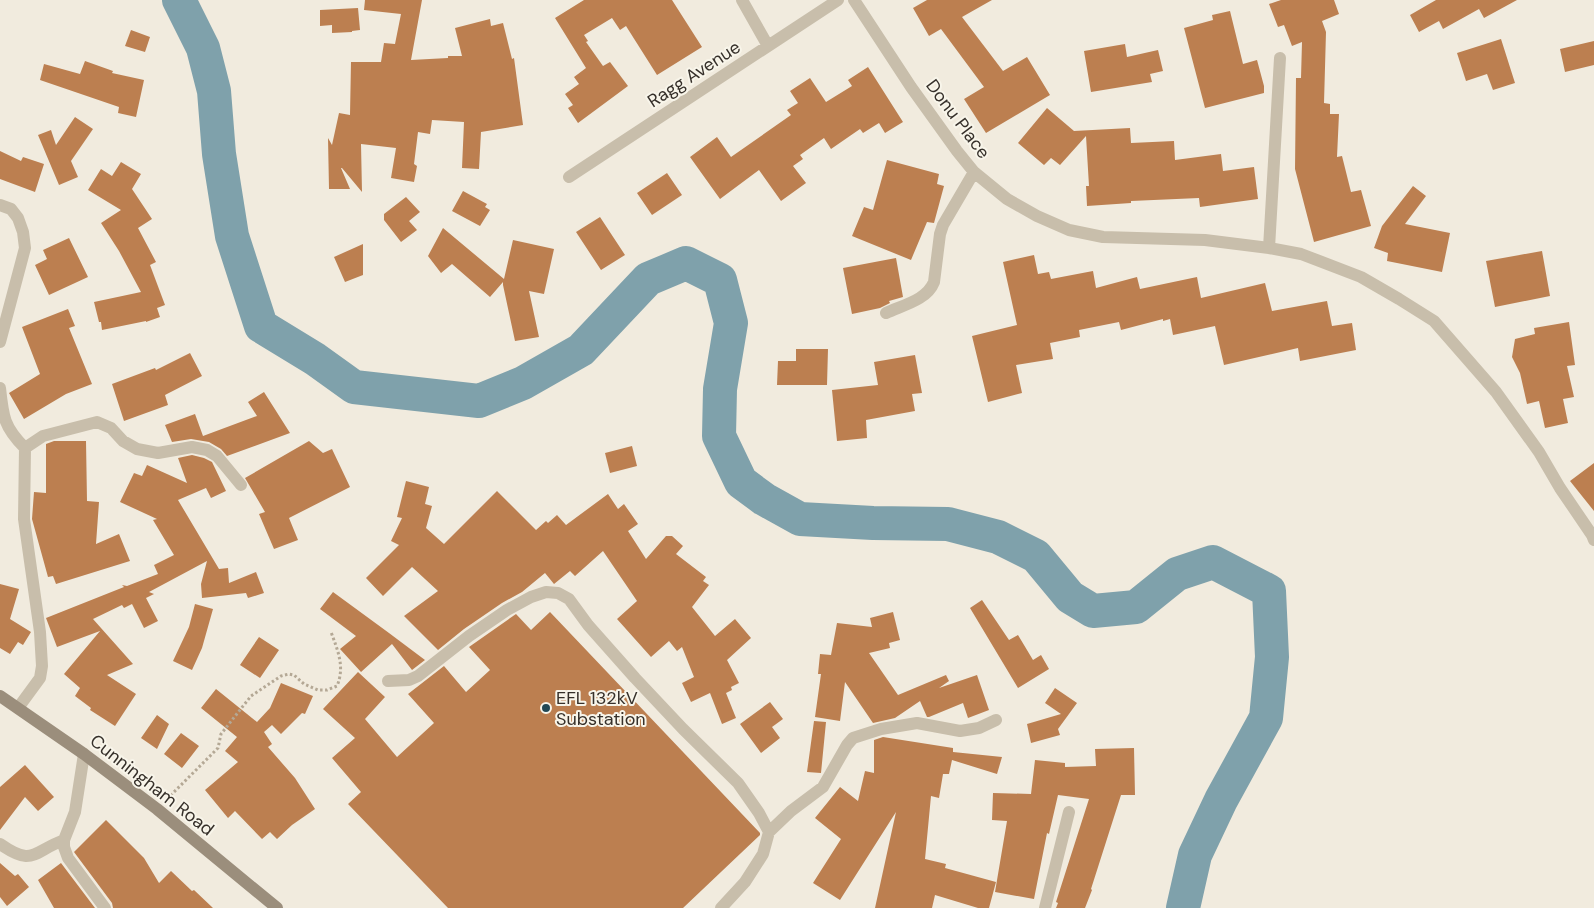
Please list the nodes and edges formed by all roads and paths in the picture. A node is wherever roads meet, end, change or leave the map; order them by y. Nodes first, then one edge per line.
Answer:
1 (742, 0) edge
2 (838, 0) edge
3 (854, 0) edge
4 (768, 46) junction
5 (1280, 58) dead end
6 (974, 172) junction
7 (569, 177) dead end
8 (0, 205) edge
9 (1269, 248) junction
10 (886, 313) dead end
11 (0, 342) edge
12 (0, 388) edge
13 (25, 448) junction
14 (241, 485) dead end
15 (1594, 540) edge
16 (331, 632) dead end
17 (388, 680) dead end
18 (0, 696) edge
19 (18, 708) junction
20 (996, 720) dead end
21 (84, 754) junction
22 (156, 809) junction
23 (1070, 812) dead end
24 (769, 832) junction
25 (64, 840) junction
26 (0, 844) edge
27 (105, 908) edge
28 (277, 908) edge
29 (721, 908) edge
30 (1045, 908) edge

1 - 4 street
2 - 4 street, Ragg Avenue
3 - 6 street, Donu Place
4 - 7 street, Ragg Avenue
5 - 9 street
6 - 9 street, Donu Place
6 - 10 street
8 - 11 street
9 - 15 street, Donu Place
12 - 13 street
13 - 14 street
13 - 19 street
16 - 22 path
17 - 24 street
18 - 19 main road, Cunningham Road
19 - 21 main road, Cunningham Road
20 - 24 street
21 - 22 main road, Cunningham Road
21 - 25 street
22 - 28 main road, Cunningham Road
23 - 30 street
24 - 29 street
25 - 26 street
25 - 27 street

